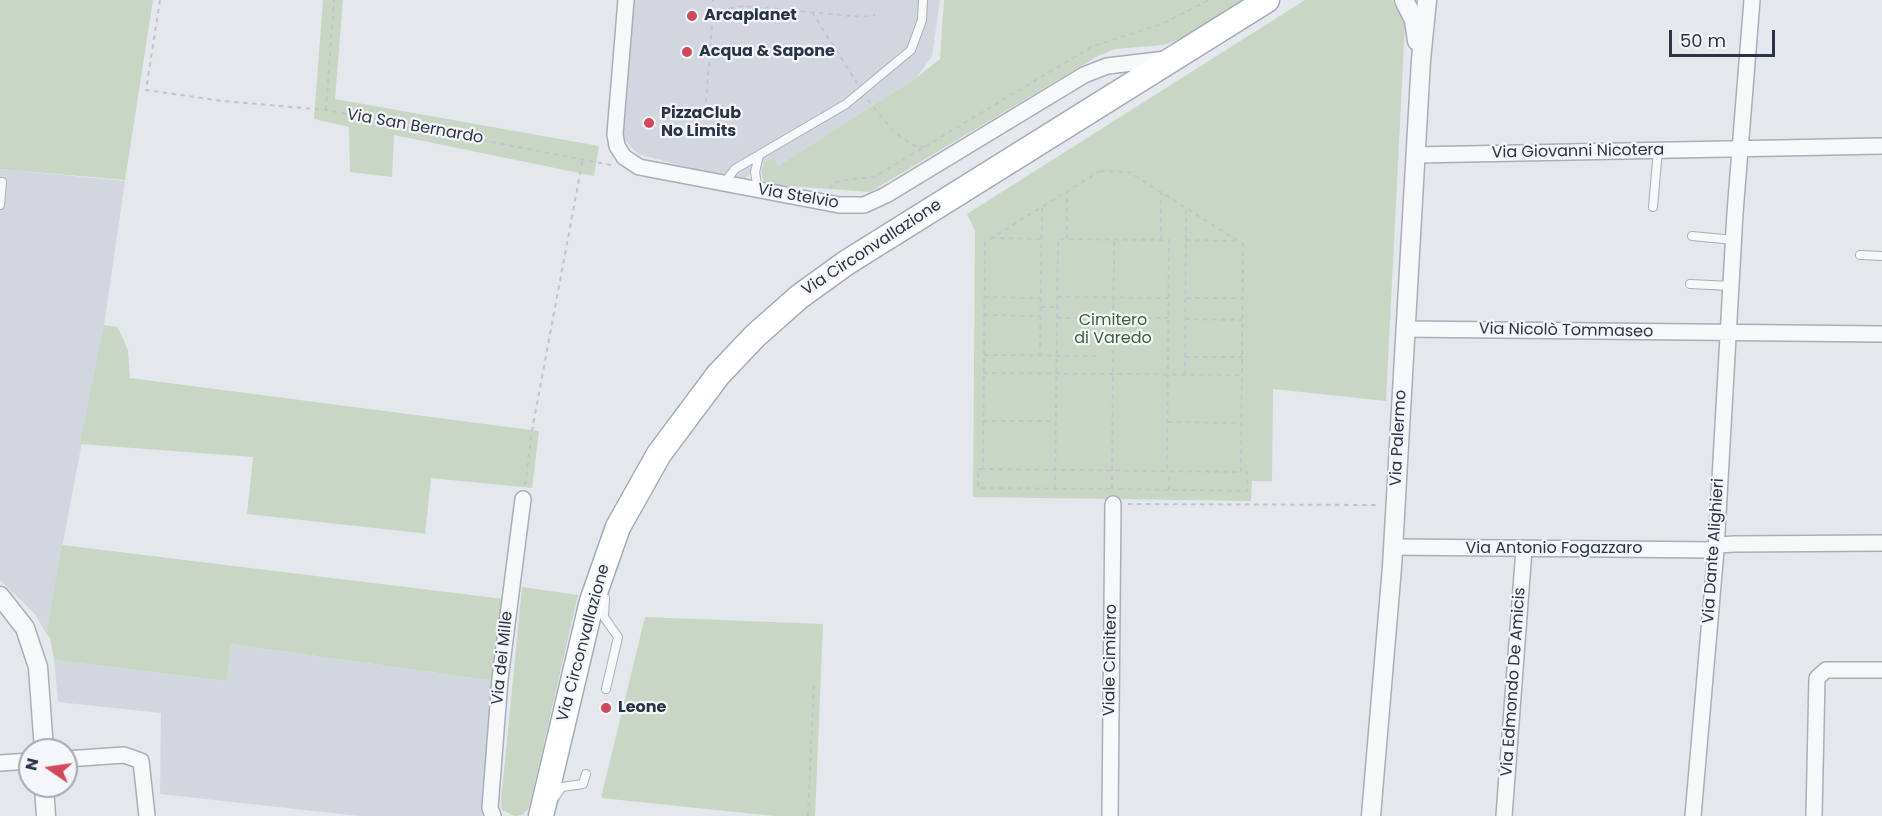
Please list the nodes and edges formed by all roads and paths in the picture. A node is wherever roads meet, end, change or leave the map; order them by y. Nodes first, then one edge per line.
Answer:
1 (160, 0) edge
2 (334, 0) edge
3 (626, 0) edge
4 (713, 0) edge
5 (923, 0) edge
6 (1209, 0) edge
7 (1267, 0) edge
8 (1404, 0) edge
9 (1427, 0) edge
10 (1752, 0) edge
11 (713, 11) junction
12 (812, 12) junction
13 (875, 15) dead end
14 (1172, 58) junction
15 (1420, 60) junction
16 (863, 92) junction
17 (706, 102) dead end
18 (326, 110) junction
19 (1882, 146) edge
20 (927, 147) junction
21 (1658, 150) junction
22 (1741, 150) junction
23 (759, 155) junction
24 (1415, 155) junction
25 (583, 158) junction
26 (617, 170) dead end
27 (0, 182) edge
28 (723, 184) junction
29 (758, 190) junction
30 (1067, 191) junction
31 (1161, 192) junction
32 (826, 203) junction
33 (0, 205) edge
34 (1042, 207) junction
35 (1653, 207) dead end
36 (1186, 208) junction
37 (1692, 236) dead end
38 (990, 238) junction
39 (1042, 239) junction
40 (1067, 239) junction
41 (1114, 240) junction
42 (1161, 240) junction
43 (1186, 240) junction
44 (1734, 240) junction
45 (1237, 241) junction
46 (1860, 255) dead end
47 (1882, 255) edge
48 (1690, 284) dead end
49 (1731, 286) junction
50 (984, 297) junction
51 (1058, 297) junction
52 (1114, 297) junction
53 (1041, 298) junction
54 (1169, 298) junction
55 (1186, 298) junction
56 (1242, 298) junction
57 (1041, 307) junction
58 (1057, 307) junction
59 (984, 315) junction
60 (1041, 316) junction
61 (1057, 318) junction
62 (1113, 318) junction
63 (1169, 318) junction
64 (1185, 319) junction
65 (1242, 320) junction
66 (1404, 329) junction
67 (1728, 333) junction
68 (1882, 334) edge
69 (984, 355) junction
70 (1041, 356) junction
71 (1057, 356) junction
72 (1098, 356) dead end
73 (1185, 357) junction
74 (1242, 357) junction
75 (983, 373) junction
76 (1056, 374) junction
77 (1113, 374) junction
78 (1168, 375) junction
79 (1185, 375) junction
80 (1242, 375) junction
81 (983, 421) junction
82 (1056, 421) junction
83 (1168, 422) junction
84 (1242, 423) junction
85 (983, 469) junction
86 (1055, 470) junction
87 (1112, 470) junction
88 (1168, 471) junction
89 (1241, 472) junction
90 (1055, 489) junction
91 (1169, 490) junction
92 (1112, 496) junction
93 (523, 499) joint
94 (1395, 506) junction
95 (1882, 543) edge
96 (1393, 547) junction
97 (1524, 549) junction
98 (1716, 550) junction
99 (609, 586) dead end
100 (0, 596) edge
101 (1882, 670) edge
102 (814, 681) dead end
103 (606, 690) dead end
104 (43, 738) edge
105 (78, 758) edge
106 (18, 762) edge
107 (0, 763) edge
108 (586, 774) dead end
109 (45, 798) edge
110 (146, 810) edge
111 (46, 816) edge
112 (493, 816) edge
113 (541, 816) edge
114 (550, 816) edge
115 (808, 816) edge
116 (1110, 816) edge
117 (1371, 816) edge
118 (1504, 816) edge
119 (1693, 816) edge
120 (1814, 816) edge

1 - 18 path
2 - 18 path, Via San Bernardo
3 - 28 street, Via Stelvio
4 - 11 path
5 - 16 lane
6 - 20 path
7 - 14 main road, Via Circonvallazione
8 - 15 street, Via Palermo
9 - 15 street, Via Palermo
10 - 22 street, Via Dante Alighieri
11 - 12 path
11 - 17 path
12 - 13 path
12 - 16 path
14 - 32 street, Via Stelvio
14 - 113 main road, Via Circonvallazione
15 - 24 street, Via Palermo
16 - 20 path
16 - 23 lane
18 - 25 path, Via San Bernardo
19 - 22 street, Via Giovanni Nicotera
20 - 32 path
21 - 22 street, Via Giovanni Nicotera
21 - 24 street, Via Giovanni Nicotera
21 - 35 lane
22 - 44 street, Via Dante Alighieri
23 - 28 lane
23 - 29 lane
24 - 66 street, Via Palermo
25 - 26 path, Via San Bernardo
25 - 93 path
27 - 33 lane
28 - 29 street, Via Stelvio
29 - 32 street, Via Stelvio
30 - 31 path
30 - 34 path
30 - 40 path
31 - 36 path
31 - 42 path
34 - 38 path
34 - 39 path
36 - 43 path
36 - 45 path
37 - 44 lane
38 - 39 path
38 - 50 path
39 - 53 path
40 - 41 path
40 - 51 path
41 - 42 path
41 - 52 path
42 - 54 path
43 - 45 path
43 - 55 path
44 - 49 street, Via Dante Alighieri
45 - 56 path
46 - 47 lane
48 - 49 lane
49 - 67 street, Via Dante Alighieri
50 - 53 path
50 - 59 path
51 - 52 path
51 - 58 path
52 - 54 path
52 - 62 path
53 - 57 path
54 - 63 path
55 - 56 path
55 - 64 path
56 - 65 path
57 - 58 path
57 - 60 path
58 - 61 path
59 - 60 path
59 - 69 path
60 - 70 path
61 - 62 path
61 - 71 path
62 - 63 path
62 - 77 path
63 - 78 path
64 - 65 path
64 - 73 path
65 - 74 path
66 - 67 street, Via Nicolò Tommaseo
66 - 94 street, Via Palermo
67 - 68 street, Via Nicolò Tommaseo
67 - 98 street, Via Dante Alighieri
69 - 70 path
69 - 75 path
70 - 71 path
71 - 72 path
71 - 76 path
73 - 74 path
73 - 79 path
74 - 80 path
75 - 76 path
75 - 81 path
76 - 77 path
76 - 82 path
77 - 78 path
77 - 87 path
78 - 79 path
78 - 83 path
79 - 80 path
80 - 84 path
81 - 82 path
81 - 85 path
82 - 86 path
83 - 84 path
83 - 88 path
84 - 89 path
85 - 86 path
85 - 90 path
86 - 87 path
86 - 90 path
87 - 88 path
87 - 92 path
88 - 89 path
88 - 91 path
89 - 91 path
90 - 92 path
91 - 92 path
92 - 94 path
92 - 116 street, Viale Cimitero
93 - 112 street, Via dei Mille
94 - 96 street, Via Palermo
95 - 98 street, Via Antonio Fogazzaro
96 - 97 street, Via Antonio Fogazzaro
96 - 117 street, Via Palermo
97 - 98 street, Via Antonio Fogazzaro
97 - 118 street, Via Edmondo De Amicis
98 - 119 street, Via Dante Alighieri
99 - 103 lane
100 - 104 street
101 - 120 street
102 - 115 path
105 - 110 street
106 - 107 street
108 - 114 lane
109 - 111 street

